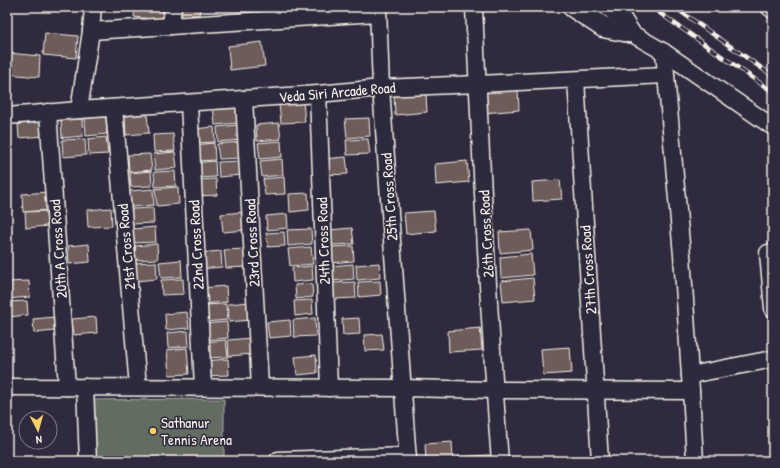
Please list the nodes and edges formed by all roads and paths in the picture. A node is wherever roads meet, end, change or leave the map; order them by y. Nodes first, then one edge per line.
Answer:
1 (93, 7) edge
2 (173, 7) edge
3 (474, 7) edge
4 (573, 7) edge
5 (769, 7) edge
6 (613, 9) edge
7 (378, 10) edge
8 (773, 10) edge
9 (304, 12) edge
10 (240, 14) edge
11 (171, 26) junction
12 (91, 31) junction
13 (630, 32) junction
14 (664, 52) junction
15 (666, 76) junction
16 (576, 80) junction
17 (478, 84) junction
18 (381, 88) junction
19 (318, 94) junction
20 (244, 99) junction
21 (189, 103) junction
22 (114, 108) junction
23 (79, 110) junction
24 (48, 112) junction
25 (7, 116) edge
26 (773, 127) edge
27 (768, 253) dead end
28 (773, 309) edge
29 (773, 358) edge
30 (691, 383) junction
31 (7, 387) edge
32 (67, 387) junction
33 (85, 387) junction
34 (138, 387) junction
35 (203, 387) junction
36 (260, 387) junction
37 (329, 388) junction
38 (402, 388) junction
39 (494, 390) junction
40 (596, 390) junction
41 (408, 459) edge
42 (88, 461) edge
43 (278, 461) edge
44 (500, 461) edge
45 (600, 461) edge
46 (695, 461) edge

1 - 12 street
2 - 11 street
3 - 17 street, 26th Cross Road
4 - 13 main road
5 - 8 street
6 - 13 main road
7 - 9 street
7 - 18 street, 25th Cross Road
9 - 10 street
10 - 11 street
11 - 12 street
12 - 23 street
13 - 14 street
14 - 15 street
14 - 26 street
15 - 16 street, Veda Siri Arcade Road
15 - 30 street
16 - 17 street, Veda Siri Arcade Road
16 - 40 street, 27th Cross Road
17 - 18 street, Veda Siri Arcade Road
17 - 39 street, 26th Cross Road
18 - 19 street, Veda Siri Arcade Road
18 - 38 street, 25th Cross Road
19 - 20 street, Veda Siri Arcade Road
19 - 37 street, 24th Cross Road
20 - 21 street, Veda Siri Arcade Road
20 - 36 street, 23rd Cross Road
21 - 22 street, Veda Siri Arcade Road
21 - 35 street, 22nd Cross Road
22 - 23 street, Veda Siri Arcade Road
22 - 34 street, 21st Cross Road
23 - 24 street, Veda Siri Arcade Road
24 - 25 street, Veda Siri Arcade Road
24 - 32 street, 20th A Cross Road
27 - 28 street
29 - 30 street
30 - 40 street
30 - 46 street
31 - 32 street
32 - 33 street
33 - 34 street
33 - 42 street
34 - 35 street
35 - 36 street
36 - 37 street
37 - 38 street
38 - 39 street
38 - 41 street, 25th Cross Road
39 - 40 street
39 - 44 street, 26th Cross Road
40 - 45 street, 27th Cross Road
41 - 43 street

